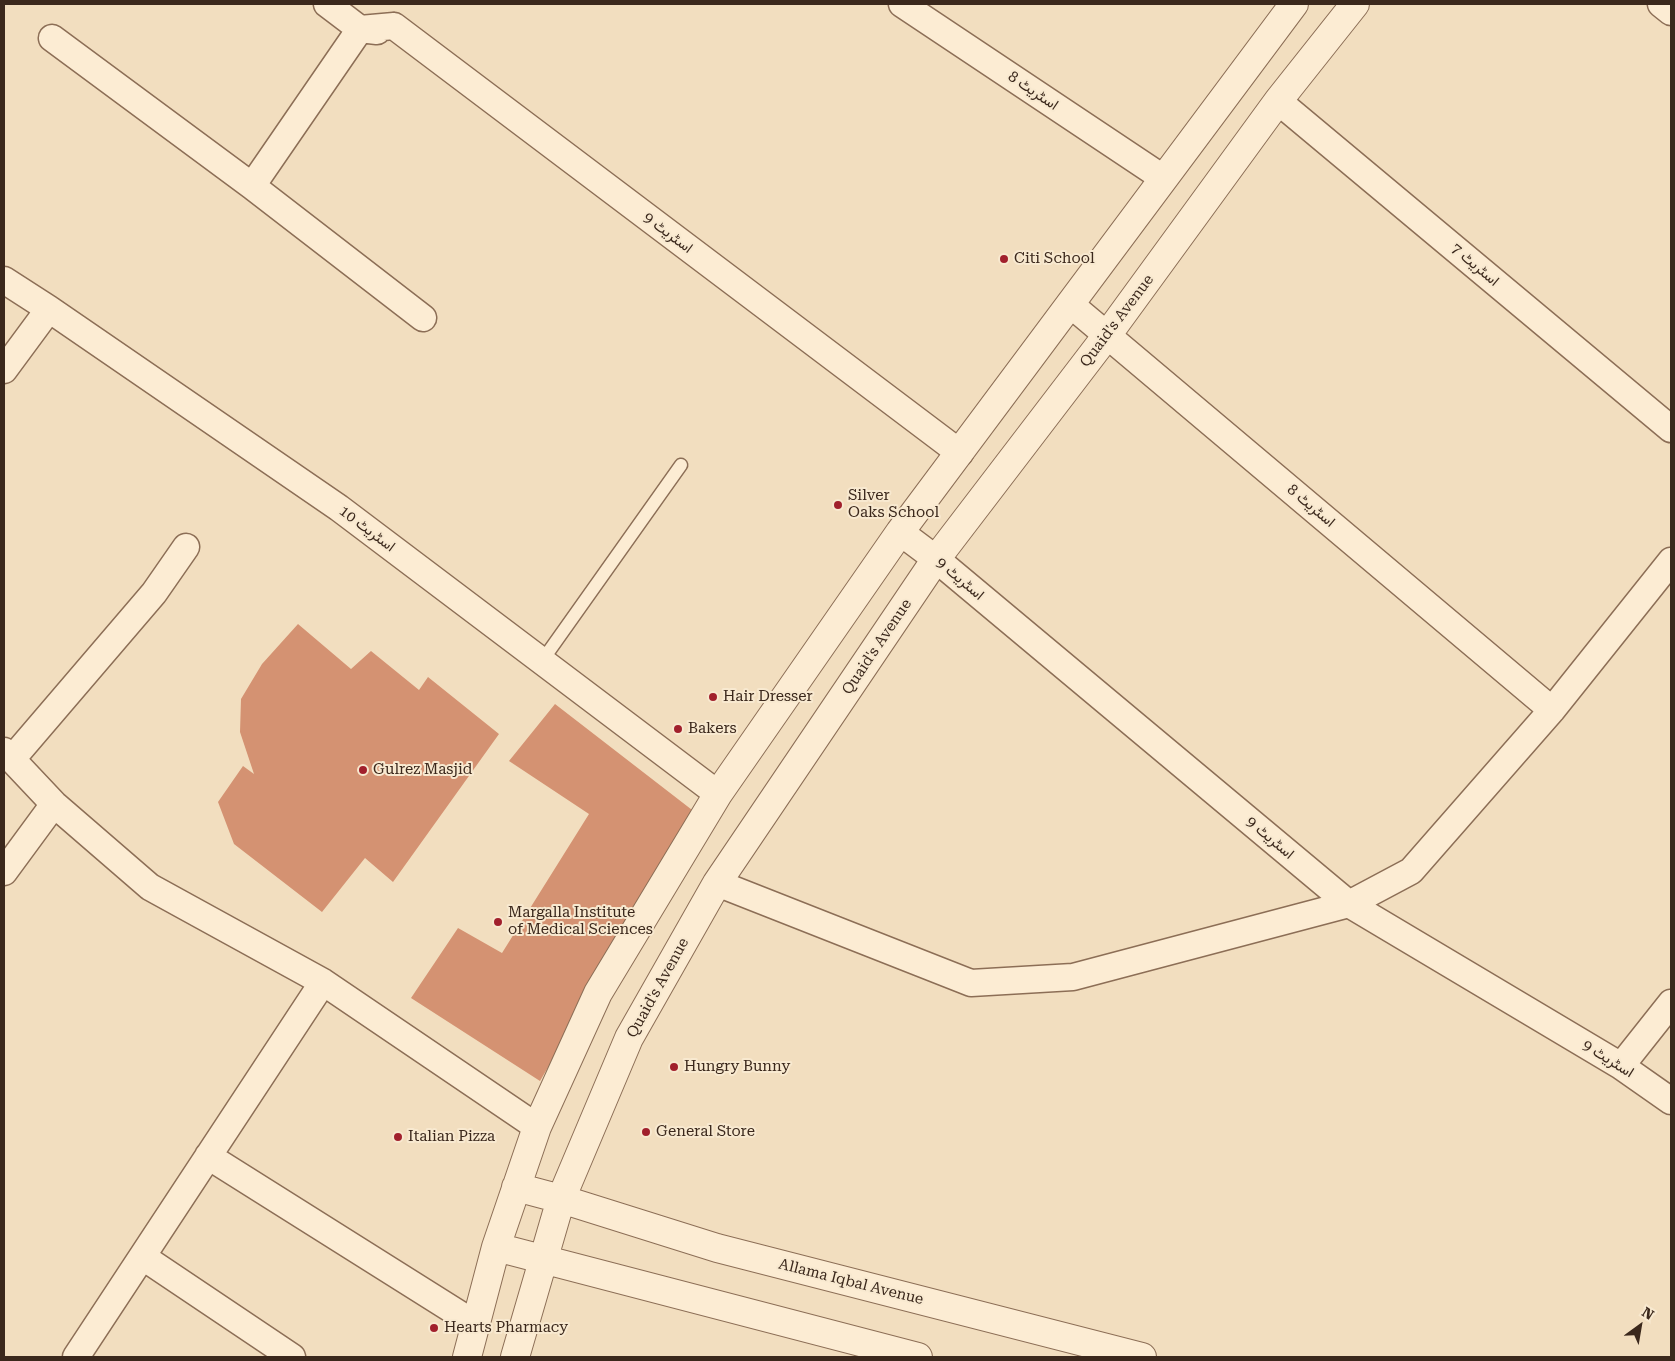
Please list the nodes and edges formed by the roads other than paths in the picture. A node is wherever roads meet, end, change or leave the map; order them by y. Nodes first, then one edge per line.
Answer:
1 (327, 4) edge
2 (902, 4) edge
3 (1294, 4) edge
4 (1355, 4) edge
5 (1661, 4) edge
6 (1671, 12) edge
7 (395, 15) edge
8 (360, 29) junction
9 (52, 38) dead end
10 (1278, 101) junction
11 (1163, 178) junction
12 (252, 186) junction
13 (4, 280) edge
14 (1070, 304) junction
15 (49, 309) junction
16 (423, 318) dead end
17 (1108, 334) junction
18 (4, 370) edge
19 (1671, 429) edge
20 (960, 453) junction
21 (681, 465) dead end
22 (900, 532) junction
23 (186, 547) dead end
24 (936, 559) junction
25 (1667, 577) edge
26 (542, 661) junction
27 (1552, 710) junction
28 (8, 755) edge
29 (718, 794) junction
30 (54, 804) junction
31 (4, 872) edge
32 (717, 883) junction
33 (1349, 904) junction
34 (323, 982) junction
35 (1671, 1003) edge
36 (1621, 1066) junction
37 (1671, 1101) edge
38 (537, 1127) junction
39 (208, 1156) junction
40 (516, 1187) junction
41 (561, 1199) junction
42 (496, 1247) junction
43 (144, 1257) junction
44 (543, 1259) junction
45 (475, 1324) junction
46 (76, 1357) edge
47 (292, 1357) edge
48 (467, 1357) edge
49 (516, 1357) edge
50 (918, 1357) edge
51 (1142, 1357) edge

1 - 8 street
2 - 11 street, اسٹریٹ 8
3 - 11 street
4 - 10 street, Quaid's Avenue
5 - 6 street
7 - 8 street
7 - 20 street, اسٹریٹ 9
8 - 12 street
9 - 12 street
10 - 17 street, Quaid's Avenue
10 - 19 street, اسٹریٹ 7
11 - 14 street
12 - 16 street
13 - 15 street, اسٹریٹ 10
14 - 17 street, اسٹریٹ 8
14 - 20 street
15 - 18 street
15 - 26 street, اسٹریٹ 10
17 - 24 street, Quaid's Avenue
17 - 27 street, اسٹریٹ 8
20 - 22 street
21 - 26 lane
22 - 24 street, اسٹریٹ 9
22 - 29 street
23 - 28 street
24 - 32 street, Quaid's Avenue
24 - 33 street, اسٹریٹ 9
25 - 27 street
26 - 29 street, اسٹریٹ 10
27 - 33 street
28 - 30 street
29 - 38 street
30 - 31 street
30 - 34 street
32 - 33 street
32 - 41 street, Quaid's Avenue
33 - 36 street, اسٹریٹ 9
34 - 38 street
34 - 39 street
35 - 36 street
36 - 37 street, اسٹریٹ 9
38 - 40 street
39 - 43 street
39 - 45 street
40 - 41 street, Allama Iqbal Avenue
40 - 42 street
41 - 44 street, Quaid's Avenue
41 - 51 street, Allama Iqbal Avenue
42 - 44 street
42 - 45 street
43 - 46 street
43 - 47 street
44 - 49 street, Quaid's Avenue
44 - 50 street
45 - 48 street

